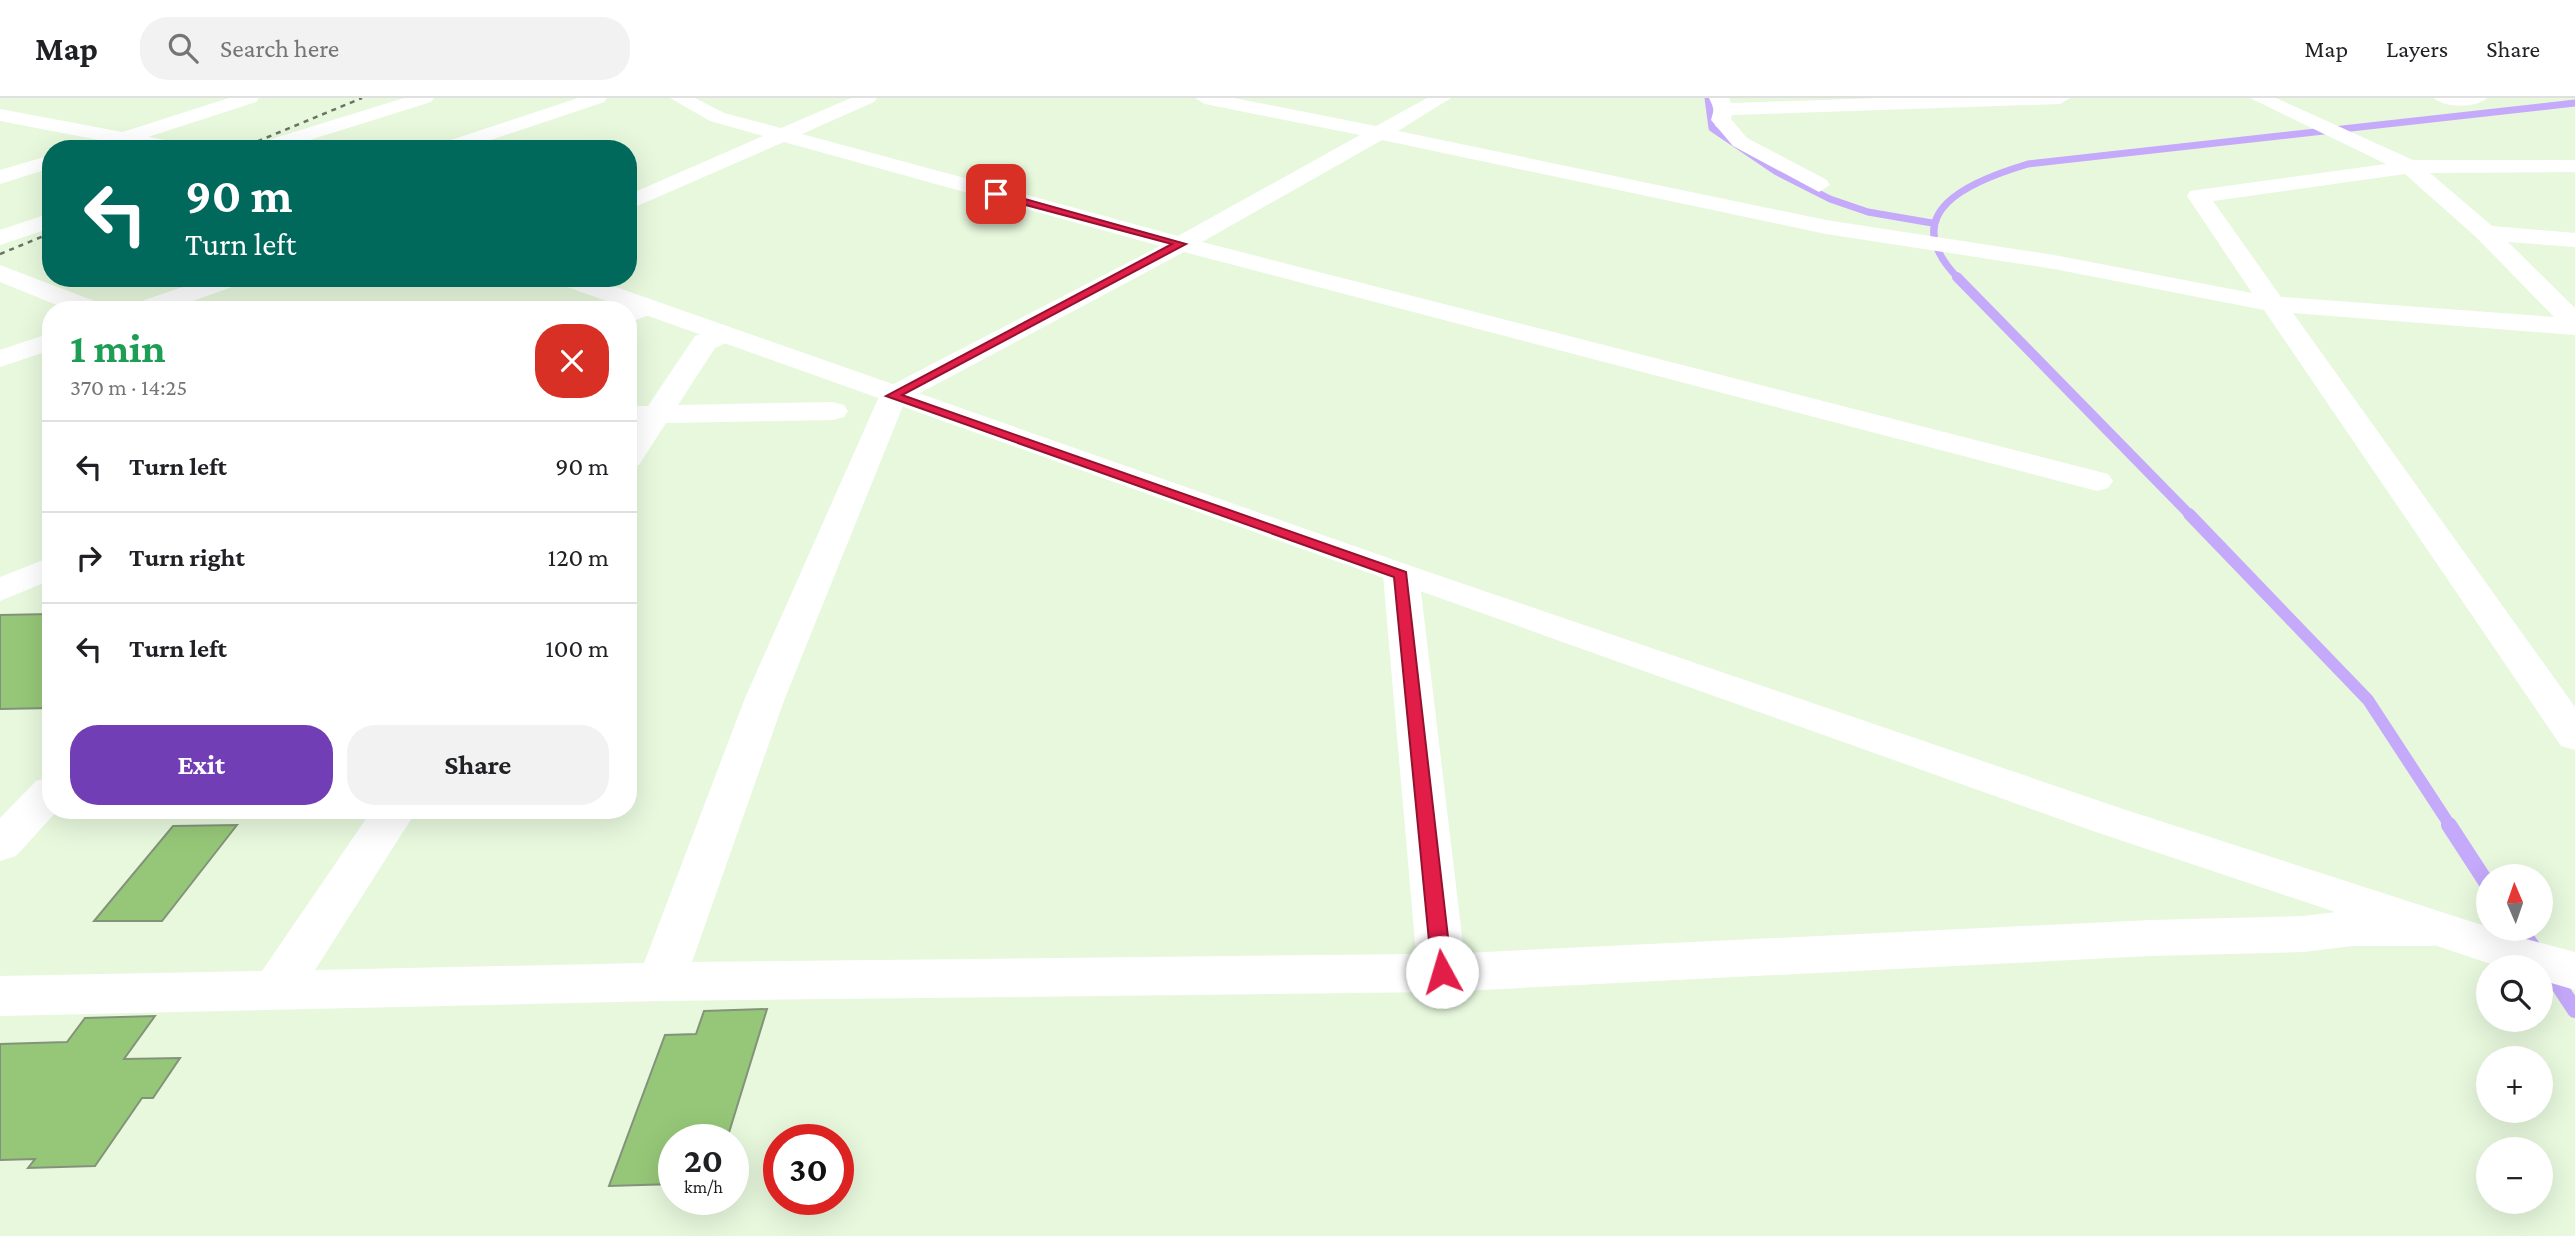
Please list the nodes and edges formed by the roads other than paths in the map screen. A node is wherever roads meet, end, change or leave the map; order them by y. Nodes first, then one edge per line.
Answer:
1 (249, 98) edge
2 (424, 98) edge
3 (597, 98) edge
4 (680, 98) edge
5 (867, 98) edge
6 (1205, 98) edge
7 (1441, 98) edge
8 (2060, 98) edge
9 (2260, 98) edge
10 (2444, 98) edge
11 (2477, 98) edge
12 (1969, 99) edge
13 (1722, 104) edge
14 (0, 115) edge
15 (1379, 133) junction
16 (783, 136) junction
17 (124, 138) junction
18 (118, 140) edge
19 (134, 140) edge
20 (288, 140) edge
21 (470, 140) edge
22 (42, 164) edge
23 (2575, 166) edge
24 (2410, 167) junction
25 (0, 177) edge
26 (1819, 186) dead end
27 (637, 199) edge
28 (42, 223) edge
29 (2485, 233) junction
30 (0, 238) edge
31 (2575, 240) edge
32 (1181, 244) junction
33 (0, 273) edge
34 (208, 287) edge
35 (584, 287) edge
36 (70, 301) edge
37 (168, 301) edge
38 (613, 301) edge
39 (2273, 304) junction
40 (637, 312) edge
41 (2575, 325) edge
42 (720, 335) junction
43 (42, 344) edge
44 (0, 359) edge
45 (892, 396) junction
46 (833, 411) dead end
47 (643, 415) edge
48 (637, 432) edge
49 (2097, 481) dead end
50 (42, 571) edge
51 (1401, 575) junction
52 (0, 590) edge
53 (2575, 737) edge
54 (42, 801) edge
55 (389, 819) edge
56 (0, 845) edge
57 (2432, 928) junction
58 (2575, 971) edge
59 (1442, 972) junction
60 (661, 982) junction
61 (276, 990) junction
62 (0, 996) edge

1 - 17 street
2 - 20 street
3 - 21 street
4 - 16 street
5 - 16 street
6 - 15 street
7 - 15 street
8 - 12 street
9 - 24 street
10 - 11 street
12 - 13 street
13 - 26 street
14 - 17 street
15 - 32 street
15 - 39 street
16 - 27 street
16 - 32 street
17 - 18 street
17 - 19 street
22 - 25 street
23 - 24 street
24 - 29 street
24 - 39 street
28 - 30 street
29 - 31 street
29 - 41 street
32 - 45 street
32 - 49 street
33 - 36 street
34 - 37 street
35 - 38 street
39 - 41 street
39 - 53 street
40 - 42 street
42 - 45 street
42 - 47 street
43 - 44 street
45 - 51 street
45 - 60 street
46 - 47 street
47 - 48 street
50 - 52 street
51 - 57 street
51 - 59 street
54 - 56 street
55 - 61 street
57 - 58 street
57 - 59 street
59 - 60 street
60 - 61 street
61 - 62 street

